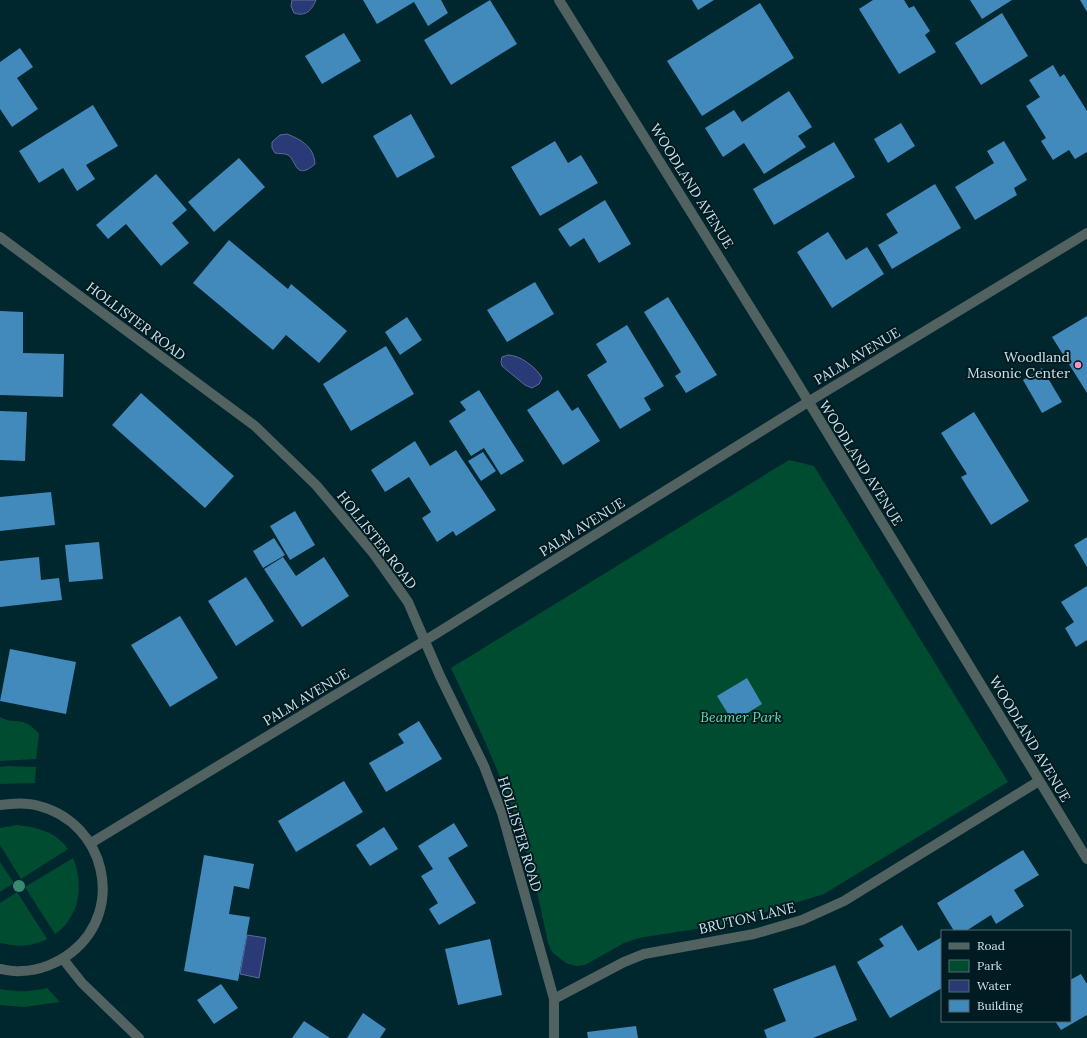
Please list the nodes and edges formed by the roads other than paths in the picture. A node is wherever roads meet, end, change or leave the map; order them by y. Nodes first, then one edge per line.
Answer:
1 (559, 0) edge
2 (1087, 233) edge
3 (0, 237) edge
4 (808, 402) junction
5 (426, 640) junction
6 (1039, 781) junction
7 (0, 805) edge
8 (91, 843) junction
9 (1087, 859) edge
10 (63, 959) junction
11 (0, 969) edge
12 (554, 999) junction
13 (139, 1038) edge
14 (554, 1038) edge

1 - 4 street, WOODLAND AVENUE
2 - 4 street, PALM AVENUE
3 - 5 street, HOLLISTER ROAD
4 - 5 street, PALM AVENUE
4 - 6 street, WOODLAND AVENUE
5 - 8 street, PALM AVENUE
5 - 12 street, HOLLISTER ROAD
6 - 9 street, WOODLAND AVENUE
6 - 12 street, BRUTON LANE
7 - 8 street
8 - 10 street
10 - 11 street
10 - 13 street
12 - 14 street, HOLLISTER ROAD

